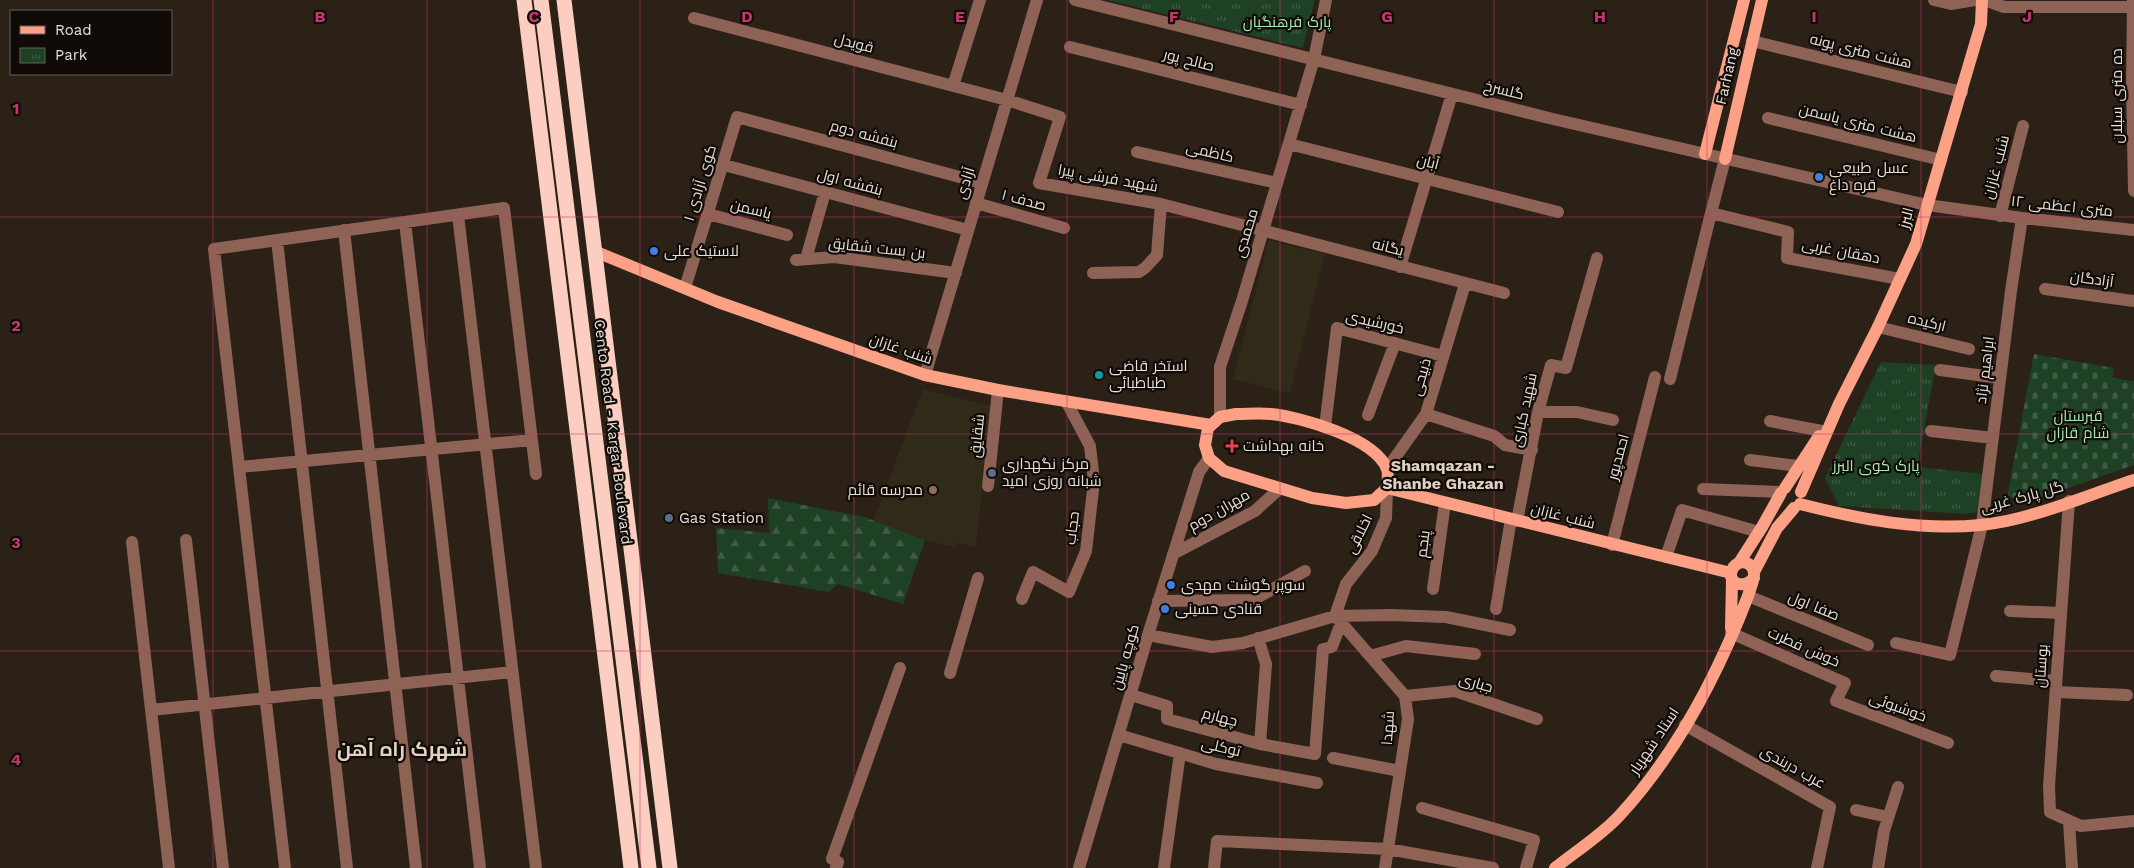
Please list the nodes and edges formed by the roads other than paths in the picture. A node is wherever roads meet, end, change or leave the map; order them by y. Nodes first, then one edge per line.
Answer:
1 (524, 0) edge
2 (541, 0) edge
3 (564, 0) edge
4 (980, 0) edge
5 (1037, 0) edge
6 (1075, 0) edge
7 (1326, 0) edge
8 (1744, 0) edge
9 (1762, 0) edge
10 (1934, 0) edge
11 (1976, 0) edge
12 (1984, 0) edge
13 (2133, 4) edge
14 (694, 18) dead end
15 (1752, 41) junction
16 (1070, 46) dead end
17 (1314, 59) junction
18 (2133, 85) edge
19 (953, 86) junction
20 (1962, 92) junction
21 (1452, 94) junction
22 (1007, 100) junction
23 (1300, 105) junction
24 (737, 116) joint
25 (1768, 118) dead end
26 (2023, 126) dead end
27 (1289, 144) junction
28 (1136, 152) dead end
29 (1705, 154) junction
30 (1725, 158) junction
31 (1940, 160) junction
32 (2134, 162) edge
33 (724, 165) junction
34 (1427, 179) junction
35 (982, 182) junction
36 (1277, 184) junction
37 (2134, 191) edge
38 (824, 192) junction
39 (976, 203) junction
40 (1161, 204) junction
41 (1927, 204) junction
42 (1558, 212) dead end
43 (1710, 213) junction
44 (708, 214) junction
45 (458, 215) junction
46 (2000, 216) junction
47 (2022, 218) junction
48 (405, 222) junction
49 (1064, 228) dead end
50 (344, 230) junction
51 (968, 230) junction
52 (2134, 230) edge
53 (1263, 232) junction
54 (787, 235) dead end
55 (277, 240) junction
56 (594, 251) junction
57 (1597, 258) dead end
58 (1400, 267) junction
59 (956, 273) junction
60 (1093, 273) dead end
61 (1900, 279) junction
62 (1465, 284) junction
63 (685, 288) junction
64 (2045, 289) dead end
65 (1504, 293) dead end
66 (2134, 301) edge
67 (1878, 327) junction
68 (1395, 344) junction
69 (1969, 349) dead end
70 (1443, 356) junction
71 (1940, 370) dead end
72 (925, 375) junction
73 (1655, 377) dead end
74 (2000, 378) junction
75 (1670, 379) dead end
76 (998, 390) junction
77 (1066, 401) junction
78 (1839, 404) junction
79 (1538, 412) junction
80 (1426, 414) junction
81 (1368, 415) dead end
82 (1613, 420) dead end
83 (1215, 421) junction
84 (1770, 421) dead end
85 (1326, 427) junction
86 (1822, 431) junction
87 (1931, 431) dead end
88 (1992, 438) junction
89 (532, 440) junction
90 (485, 444) junction
91 (431, 449) junction
92 (1532, 450) junction
93 (369, 455) junction
94 (1209, 458) junction
95 (1750, 460) dead end
96 (302, 461) junction
97 (1798, 466) junction
98 (239, 467) junction
99 (1387, 469) junction
100 (536, 474) dead end
101 (2134, 480) edge
102 (988, 486) dead end
103 (1387, 488) junction
104 (1279, 489) junction
105 (1704, 489) dead end
106 (1782, 491) junction
107 (1799, 501) junction
108 (2069, 502) junction
109 (1445, 503) junction
110 (1514, 520) junction
111 (627, 524) junction
112 (1982, 525) junction
113 (607, 526) junction
114 (1759, 532) junction
115 (186, 540) dead end
116 (132, 542) dead end
117 (1612, 545) junction
118 (1173, 554) junction
119 (1666, 557) junction
120 (1305, 571) dead end
121 (1734, 572) junction
122 (1754, 575) junction
123 (978, 578) dead end
124 (1433, 589) dead end
125 (1748, 596) junction
126 (1022, 599) dead end
127 (1158, 601) junction
128 (1496, 608) dead end
129 (2010, 610) dead end
130 (2061, 614) junction
131 (1338, 619) junction
132 (1510, 630) dead end
133 (1731, 633) junction
134 (1148, 635) junction
135 (1258, 638) junction
136 (1896, 643) dead end
137 (1868, 645) dead end
138 (1475, 654) dead end
139 (1370, 656) junction
140 (900, 668) dead end
141 (512, 672) junction
142 (950, 673) dead end
143 (1996, 676) dead end
144 (458, 678) junction
145 (394, 685) junction
146 (2056, 687) junction
147 (328, 692) junction
148 (1130, 695) junction
149 (2127, 695) dead end
150 (1405, 696) junction
151 (265, 698) junction
152 (1836, 701) joint
153 (204, 704) junction
154 (151, 710) junction
155 (1537, 720) dead end
156 (1685, 725) junction
157 (1119, 735) junction
158 (1948, 743) dead end
159 (1260, 744) junction
160 (1180, 753) junction
161 (1315, 754) joint
162 (1333, 758) dead end
163 (1400, 771) junction
164 (1318, 783) dead end
165 (1898, 786) dead end
166 (1422, 808) dead end
167 (1856, 810) dead end
168 (1888, 817) junction
169 (2134, 821) edge
170 (2069, 822) junction
171 (1388, 849) junction
172 (169, 868) edge
173 (223, 868) edge
174 (285, 868) edge
175 (348, 868) edge
176 (416, 868) edge
177 (480, 868) edge
178 (536, 868) edge
179 (631, 868) edge
180 (649, 868) edge
181 (670, 868) edge
182 (836, 868) edge
183 (1079, 868) edge
184 (1164, 868) edge
185 (1214, 868) edge
186 (1385, 868) edge
187 (1493, 868) edge
188 (1526, 868) edge
189 (1556, 868) edge
190 (1817, 868) edge
191 (1878, 868) edge
192 (2072, 868) edge

1 - 179 highway
2 - 113 highway, Cento Road - Kargar Boulevard
3 - 56 highway
4 - 19 street
5 - 22 street, آزادی
6 - 17 street, گلسرخ
7 - 17 street, محمدی
8 - 29 main road, Farhang
9 - 15 main road, Farhang
10 - 11 street
12 - 13 street
12 - 20 main road, البرز
13 - 18 street, ده متری سبلان
14 - 19 street, قویدل
15 - 20 street, هشت متری پونه
15 - 30 main road, Farhang
16 - 23 street, صالح پور
17 - 21 street, گلسرخ
17 - 23 street, محمدی
18 - 32 street, ده متری سبلان
19 - 22 street, قویدل
20 - 31 main road, البرز
21 - 29 street, گلسرخ
21 - 34 street
22 - 35 street, آزادی
22 - 40 street, شهید فرشی پیرا
23 - 27 street, محمدی
24 - 33 street, کوی آزادی ۱
24 - 35 street, بنفشه دوم
25 - 31 street, هشت متری یاسمن
26 - 46 street, شنب غازان
27 - 34 street, آبان
27 - 36 street, محمدی
28 - 36 street, کاظمی
29 - 30 street, گلسرخ
30 - 41 street, گلسرخ
30 - 43 street
31 - 41 main road, البرز
32 - 37 street, ده متری سبلان
33 - 38 street, بنفشه اول
33 - 44 street, کوی آزادی ۱
34 - 42 street, آبان
34 - 58 street
35 - 39 street, آزادی
36 - 53 street, محمدی
38 - 51 street, بنفشه اول
38 - 59 street, بن بست شقایق
39 - 49 street, صدف ۱
39 - 51 street, آزادی
40 - 53 street, شهید فرشی پیرا
40 - 60 street
41 - 46 street, ۱۲ متری اعظمی
41 - 61 main road, البرز
43 - 61 street, دهقان غربی
43 - 75 street
44 - 54 street, یاسمن
44 - 63 street, کوی آزادی ۱
45 - 48 street
45 - 89 street
45 - 90 street
46 - 47 street, ۱۲ متری اعظمی
47 - 52 street, ۱۲ متری اعظمی
47 - 74 street, ابراهیم نژاد
48 - 50 street
48 - 91 street
50 - 55 street
50 - 93 street
51 - 59 street, آزادی
53 - 58 street, یگانه
53 - 83 street, محمدی
55 - 96 street
55 - 98 street
56 - 63 main road, شنب غازان
56 - 111 highway
57 - 79 street, شهید کباری
58 - 62 street, یگانه
59 - 72 street, آزادی
61 - 67 main road, البرز
62 - 65 street, یگانه
62 - 70 street, ذبیحی
63 - 72 main road, شنب غازان
64 - 66 street, آزادگان
67 - 69 street, ارکیده
67 - 78 main road, البرز
68 - 70 street, خورشیدی
68 - 81 street
68 - 85 street, خورشیدی
70 - 80 street, ذبیحی
71 - 74 street
72 - 76 main road, شنب غازان
73 - 117 street, احمدپور
74 - 88 street, ابراهیم نژاد
76 - 77 main road, شنب غازان
76 - 102 street, شقایق
77 - 83 main road, شنب غازان
77 - 126 street, حجاب
78 - 86 main road, البرز
78 - 107 main road, البرز
79 - 82 street
79 - 92 street, شهید کباری
80 - 92 street
80 - 99 street, ذبیحی
83 - 85 main road, شنب غازان
83 - 94 main road
84 - 86 street
85 - 99 main road, شنب غازان
86 - 97 main road, البرز
87 - 88 street
88 - 112 street, ابراهیم نژاد
89 - 90 street
89 - 100 street
90 - 91 street
90 - 141 street
91 - 93 street
91 - 144 street
92 - 110 street, شهید کباری
93 - 96 street
93 - 145 street
94 - 104 main road
94 - 118 street, کوچه پایین
95 - 97 street
96 - 98 street
96 - 147 street
97 - 106 main road, البرز
98 - 151 street
99 - 103 main road
101 - 108 main road, گل پارک غربی
103 - 104 main road
103 - 109 main road, شنب غازان
103 - 131 street, اخلاقی
104 - 118 street, مهران دوم
105 - 106 street
106 - 107 main road
106 - 107 main road
106 - 114 main road, البرز
107 - 112 main road, گل پارک غربی
107 - 122 main road, البرز
108 - 112 main road, گل پارک غربی
108 - 130 street, بوستان
109 - 110 main road, شنب غازان
109 - 124 street, پنجم
110 - 117 main road, شنب غازان
110 - 128 street
111 - 113 highway
111 - 181 highway
112 - 136 street, ابراهیم نژاد
113 - 180 highway, Cento Road - Kargar Boulevard
114 - 119 street
114 - 121 main road, البرز
115 - 153 street
116 - 154 street
117 - 119 main road, شنب غازان
118 - 127 street, کوچه پایین
119 - 121 main road, شنب غازان
120 - 127 street
121 - 122 main road
121 - 122 main road
121 - 133 main road, استاد شهریار
122 - 125 main road, استاد شهریار
123 - 142 street
125 - 133 main road, استاد شهریار
125 - 137 street, صفا اول
127 - 134 street, کوچه پایین
129 - 130 street
130 - 146 street, بوستان
131 - 132 street
131 - 135 street
131 - 139 street, شهدا
131 - 161 street, اخلاقی
133 - 152 street, خوش فطرت
133 - 156 main road, استاد شهریار
134 - 135 street
134 - 148 street, کوچه پایین
135 - 159 street
138 - 139 street
139 - 150 street, شهدا
140 - 182 street
141 - 144 street
141 - 178 street
143 - 146 street
144 - 145 street
144 - 177 street
145 - 147 street
145 - 176 street
146 - 149 street
146 - 170 street, بوستان
147 - 151 street
147 - 175 street
148 - 157 street, کوچه پایین
148 - 159 street, چهارم
150 - 155 street, جباری
150 - 163 street, شهدا
151 - 153 street
151 - 174 street
152 - 158 street, خوشبوئی
153 - 154 street
153 - 173 street
154 - 172 street
156 - 189 main road, استاد شهریار
156 - 190 street, عرب دربندی
157 - 160 street, توکلی
157 - 183 street, کوچه پایین
159 - 161 street, چهارم
160 - 164 street, توکلی
160 - 184 street
162 - 163 street
163 - 171 street, شهدا
165 - 168 street
166 - 188 street
167 - 168 street
168 - 191 street
169 - 170 street
170 - 192 street
171 - 185 street
171 - 186 street, شهدا
171 - 187 street

